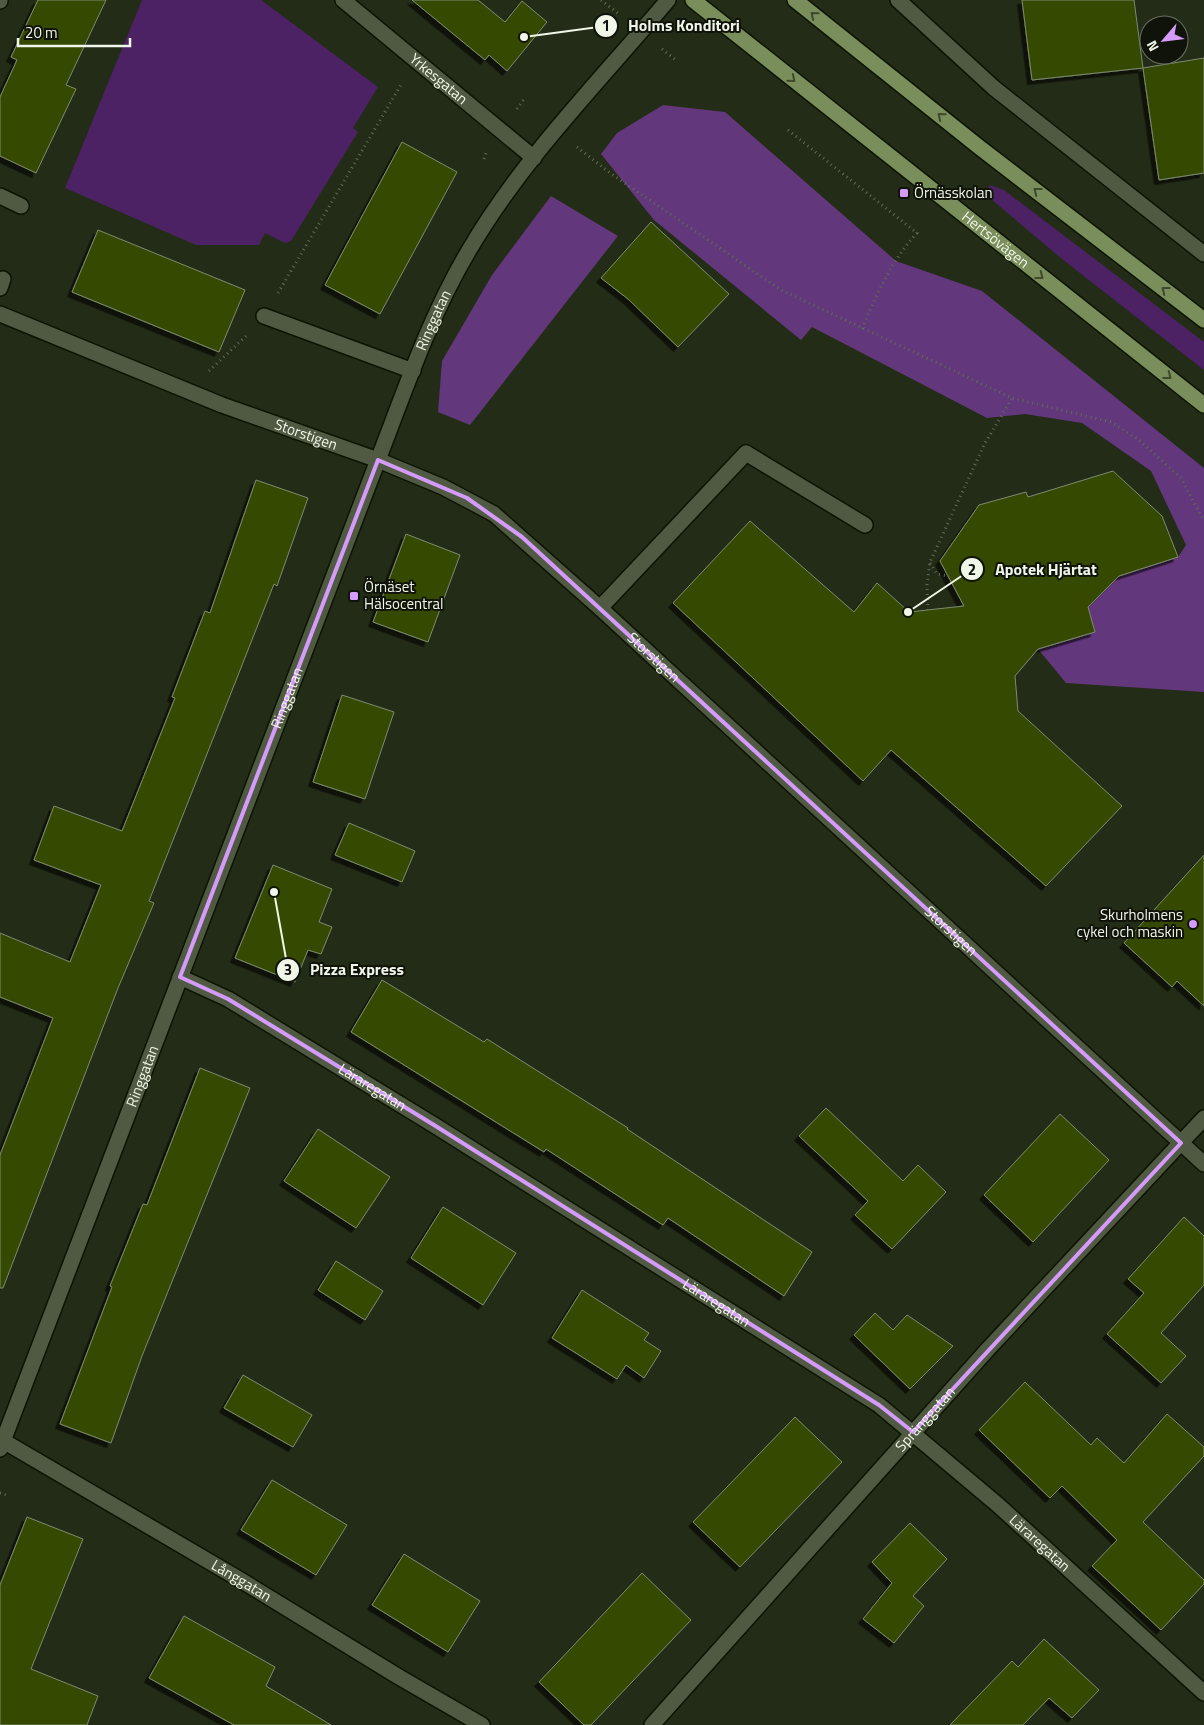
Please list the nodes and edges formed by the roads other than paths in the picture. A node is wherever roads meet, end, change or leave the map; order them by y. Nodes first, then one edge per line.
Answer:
1 (342, 0) edge
2 (668, 0) edge
3 (694, 0) edge
4 (795, 0) edge
5 (898, 0) edge
6 (534, 158) junction
7 (0, 196) edge
8 (21, 206) dead end
9 (1204, 254) edge
10 (0, 314) edge
11 (264, 316) road end
12 (1204, 320) edge
13 (413, 371) junction
14 (1204, 405) edge
15 (378, 460) junction
16 (865, 525) dead end
17 (600, 608) junction
18 (180, 977) junction
19 (1204, 1118) edge
20 (1180, 1143) junction
21 (1204, 1164) edge
22 (913, 1432) junction
23 (1, 1443) edge
24 (1204, 1692) edge
25 (482, 1725) edge
26 (652, 1725) edge

1 - 6 street, Yrkesgatan
2 - 6 street, Ringgatan
3 -> 14 main road, Hertsövägen
12 -> 4 main road
5 - 9 street
6 - 13 street, Ringgatan
7 - 8 street
10 - 15 street, Storstigen
11 - 13 street
13 - 15 street, Ringgatan
15 - 17 street, Storstigen
15 - 18 street, Ringgatan
16 - 17 street
17 - 20 street, Storstigen
18 - 22 street, Läraregatan
18 - 23 street, Ringgatan
19 - 20 street, Spränggatan
20 - 21 street, Storstigen
20 - 22 street, Spränggatan
22 - 24 street, Läraregatan
22 - 26 street, Spränggatan
23 - 25 street, Långgatan

